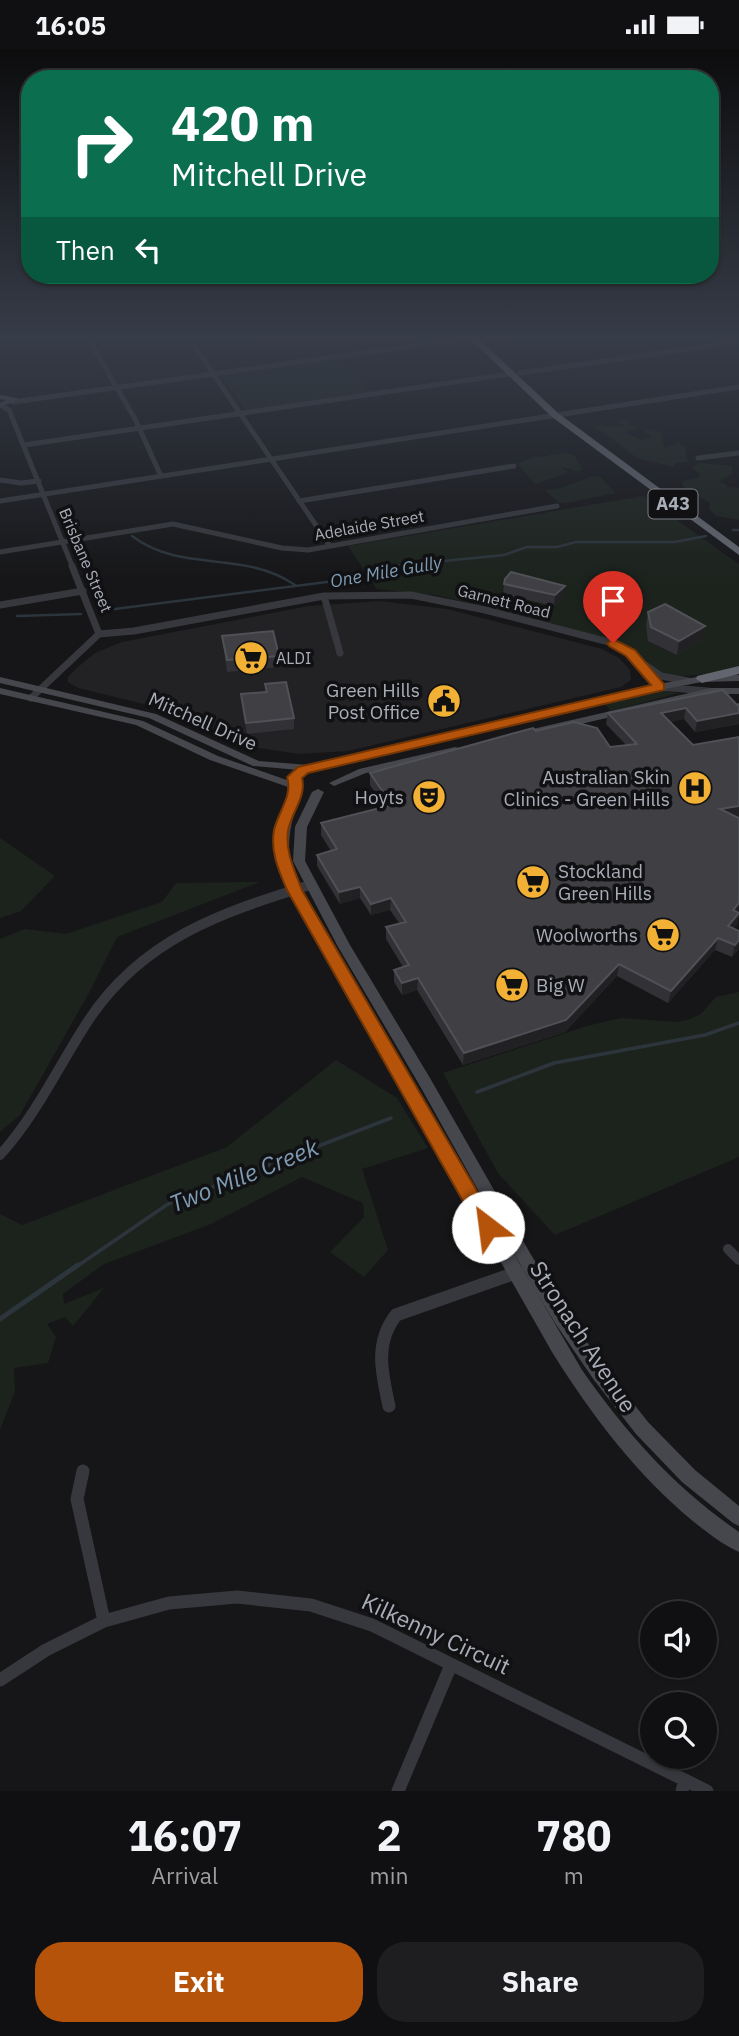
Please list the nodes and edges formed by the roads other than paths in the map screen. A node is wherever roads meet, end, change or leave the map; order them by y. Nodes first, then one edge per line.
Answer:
1 (15, 419) edge
2 (134, 419) edge
3 (198, 419) edge
4 (244, 419) edge
5 (532, 419) edge
6 (566, 419) edge
7 (139, 428) junction
8 (24, 445) junction
9 (739, 453) edge
10 (611, 454) junction
11 (698, 458) dead end
12 (270, 459) junction
13 (514, 466) dead end
14 (160, 476) junction
15 (0, 480) edge
16 (38, 481) junction
17 (44, 495) junction
18 (0, 501) edge
19 (299, 501) junction
20 (557, 506) dead end
21 (63, 542) junction
22 (739, 542) edge
23 (330, 546) junction
24 (0, 552) edge
25 (739, 552) edge
26 (83, 590) junction
27 (324, 596) junction
28 (0, 605) edge
29 (99, 634) junction
30 (340, 653) dead end
31 (644, 666) junction
32 (739, 670) edge
33 (739, 678) edge
34 (0, 680) edge
35 (695, 680) junction
36 (659, 687) junction
37 (0, 691) edge
38 (710, 691) junction
39 (739, 691) edge
40 (36, 693) junction
41 (512, 737) edge
42 (464, 748) edge
43 (312, 768) junction
44 (334, 783) junction
45 (297, 786) junction
46 (318, 792) junction
47 (310, 885) junction
48 (295, 890) junction
49 (0, 1155) edge
50 (729, 1249) dead end
51 (739, 1260) edge
52 (530, 1267) junction
53 (515, 1273) junction
54 (389, 1406) dead end
55 (83, 1471) dead end
56 (739, 1517) edge
57 (739, 1543) edge
58 (104, 1621) junction
59 (451, 1665) junction
60 (0, 1680) edge
61 (683, 1785) edge
62 (398, 1791) edge
63 (707, 1791) edge

1 - 8 street, Brisbane Street
2 - 7 street
3 - 7 street
4 - 12 street
5 - 12 street
6 - 10 highway, A43
7 - 8 street
7 - 14 street
8 - 16 street, Brisbane Street
9 - 11 street
10 - 22 highway, A43
10 - 25 highway, A43
12 - 14 street
12 - 19 street
13 - 19 street
14 - 17 street
15 - 16 street
16 - 17 street, Brisbane Street
17 - 18 street
17 - 21 street, Brisbane Street
19 - 23 street
20 - 23 street, Adelaide Street
21 - 23 street, Adelaide Street
21 - 24 street, Adelaide Street
21 - 26 street, Brisbane Street
26 - 28 street
26 - 29 street, Brisbane Street
27 - 29 street, Garnett Road
27 - 30 street
27 - 31 street, Garnett Road
29 - 40 street, Brisbane Street
31 - 35 street, Garnett Road
31 - 36 street, Garnett Road
32 - 35 highway
33 - 35 main road, Mitchell Drive
34 - 40 main road, Mitchell Drive
35 - 36 main road, Mitchell Drive
36 - 38 street
36 - 43 main road, Mitchell Drive
37 - 40 main road, Mitchell Drive
38 - 39 main road
38 - 41 main road
40 - 43 main road, Mitchell Drive
40 - 45 main road, Mitchell Drive
42 - 44 street
43 - 44 main road
43 - 45 main road, Stronach Avenue
44 - 46 main road
45 - 46 main road, Mitchell Drive
45 - 48 main road, Stronach Avenue
46 - 47 street, Stronach Avenue
47 - 48 street
47 - 52 street, Stronach Avenue
48 - 49 street
48 - 53 main road, Stronach Avenue
50 - 51 street
52 - 53 street
52 - 56 street, Stronach Avenue
53 - 54 street
53 - 57 main road, Stronach Avenue
55 - 58 street
58 - 59 street, Kilkenny Circuit
58 - 60 street, Kilkenny Circuit
59 - 61 street, Kilkenny Circuit
59 - 62 street
61 - 63 street, Kilkenny Circuit

